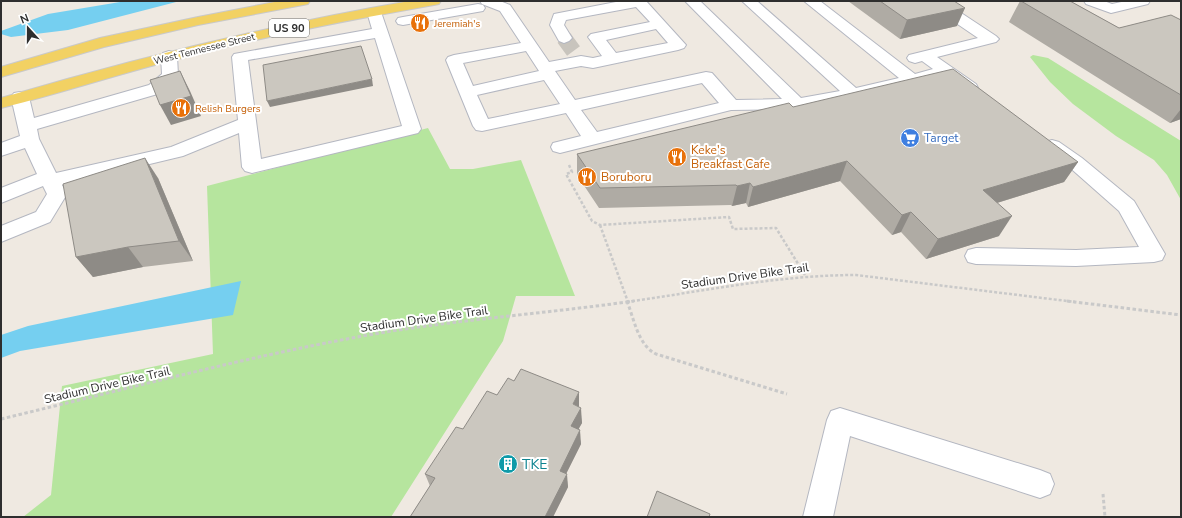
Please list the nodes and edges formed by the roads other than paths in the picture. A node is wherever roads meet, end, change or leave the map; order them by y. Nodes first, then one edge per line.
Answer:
1 (303, 1) edge
2 (434, 1) edge
3 (692, 1) edge
4 (749, 1) edge
5 (811, 1) edge
6 (933, 1) edge
7 (1091, 1) edge
8 (1143, 1) edge
9 (277, 3) edge
10 (506, 4) edge
11 (482, 5) edge
12 (458, 6) edge
13 (374, 12) junction
14 (403, 22) dead end
15 (660, 24) junction
16 (284, 29) junction
17 (380, 32) junction
18 (564, 38) tunnel mouth
19 (100, 43) junction
20 (530, 46) junction
21 (290, 48) junction
22 (169, 56) junction
23 (925, 56) junction
24 (612, 59) junction
25 (1, 60) edge
26 (892, 64) junction
27 (547, 71) junction
28 (946, 71) junction
29 (1, 72) edge
30 (911, 79) junction
31 (468, 92) junction
32 (853, 94) junction
33 (20, 97) junction
34 (985, 98) edge
35 (1, 103) edge
36 (797, 104) junction
37 (731, 105) junction
38 (571, 107) junction
39 (247, 124) junction
40 (28, 133) junction
41 (1036, 134) edge
42 (592, 139) junction
43 (560, 147) road end
44 (1, 150) edge
45 (49, 179) junction
46 (1, 196) edge
47 (1, 234) edge
48 (976, 256) dead end
49 (1040, 484) dead end
50 (818, 517) edge

1 - 9 main road, US 90
2 - 13 main road, West Tennessee Street / US 90
3 - 36 lane
4 - 32 lane
5 - 26 lane
6 - 23 lane
7 - 8 lane
9 - 16 main road
9 - 19 main road, US 90
10 - 11 lane
10 - 20 lane
11 - 12 lane
12 - 14 lane
13 - 16 main road, West Tennessee Street / US 90
13 - 17 lane
15 - 18 lane
15 - 24 lane
15 - 24 lane
16 - 21 lane
16 - 22 main road, West Tennessee Street / US 90
17 - 21 lane
17 - 39 lane
19 - 25 main road
19 - 29 main road, US 90
20 - 27 lane
20 - 31 lane
21 - 39 lane
22 - 33 main road, West Tennessee Street / US 90
22 - 40 lane
23 - 26 lane
23 - 28 lane
24 - 27 lane
26 - 30 lane
27 - 31 lane
27 - 38 lane
28 - 30 lane
28 - 34 lane
30 - 32 lane
31 - 38 lane
32 - 36 lane
33 - 35 main road, West Tennessee Street / US 90
33 - 40 lane
36 - 37 lane
37 - 38 lane
37 - 42 lane
38 - 42 lane
39 - 45 lane
40 - 44 lane
40 - 45 lane
41 - 48 lane
42 - 43 lane
45 - 46 lane
45 - 47 lane
49 - 50 lane

